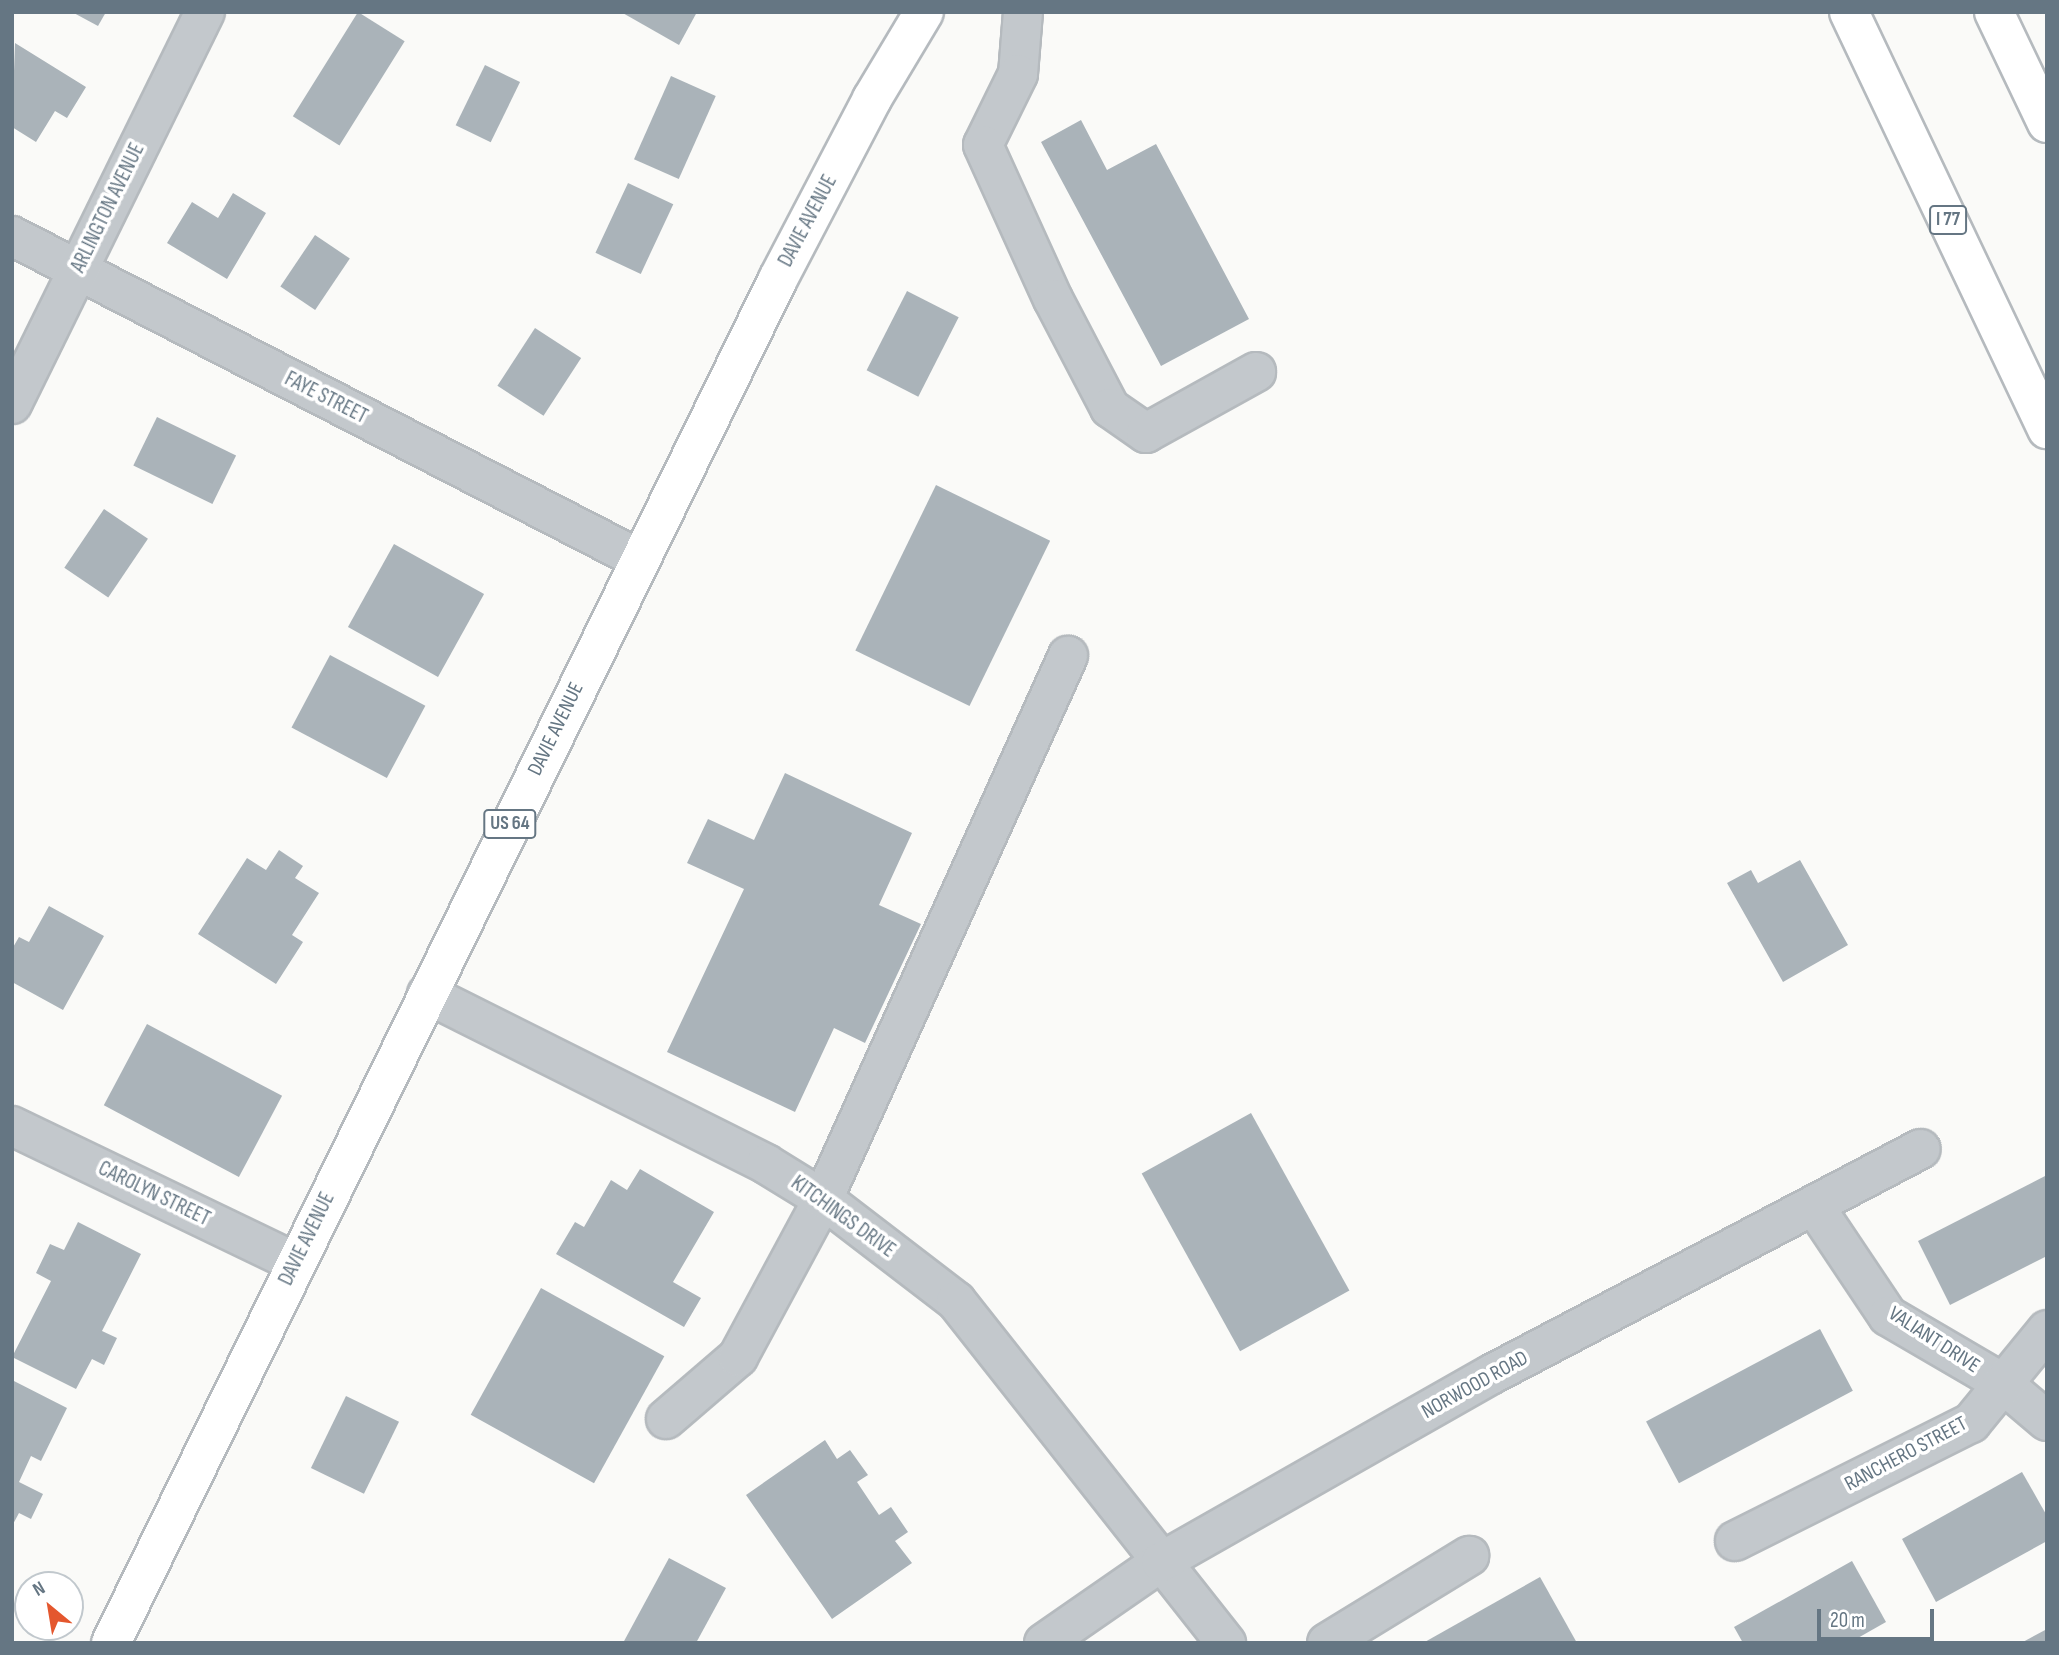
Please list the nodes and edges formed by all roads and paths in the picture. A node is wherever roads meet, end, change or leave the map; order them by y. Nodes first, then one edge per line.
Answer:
1 (205, 12) edge
2 (924, 12) edge
3 (1023, 12) edge
4 (1849, 12) edge
5 (1994, 12) edge
6 (2047, 123) edge
7 (12, 236) edge
8 (78, 270) junction
9 (1256, 372) dead end
10 (12, 404) edge
11 (2047, 429) edge
12 (639, 559) junction
13 (1068, 656) dead end
14 (427, 994) junction
15 (12, 1126) edge
16 (1920, 1149) dead end
17 (823, 1199) junction
18 (1815, 1207) junction
19 (295, 1262) junction
20 (2047, 1330) edge
21 (2001, 1382) junction
22 (666, 1419) dead end
23 (2047, 1421) edge
24 (1735, 1541) dead end
25 (1469, 1556) dead end
26 (1161, 1562) junction
27 (111, 1643) edge
28 (1044, 1643) edge
29 (1226, 1643) edge
30 (1328, 1643) edge

1 - 8 street, ARLINGTON AVENUE
2 - 12 main road, DAVIE AVENUE / US 64
3 - 9 street
4 - 11 main road, I 77
5 - 6 main road
7 - 8 street, FAYE STREET
8 - 10 street, ARLINGTON AVENUE
8 - 12 street, FAYE STREET
12 - 14 main road, DAVIE AVENUE / US 64
13 - 17 street
14 - 17 street, KITCHINGS DRIVE
14 - 19 main road, DAVIE AVENUE / US 64
15 - 19 street, CAROLYN STREET
16 - 18 street, NORWOOD ROAD
17 - 22 street
17 - 26 street, KITCHINGS DRIVE
18 - 21 street, VALIANT DRIVE
18 - 26 street, NORWOOD ROAD
19 - 27 main road, DAVIE AVENUE / US 64
20 - 21 street, RANCHERO STREET
21 - 23 street, VALIANT DRIVE
21 - 24 street, RANCHERO STREET
25 - 30 street
26 - 28 street, NORWOOD ROAD
26 - 29 street, KITCHINGS DRIVE

